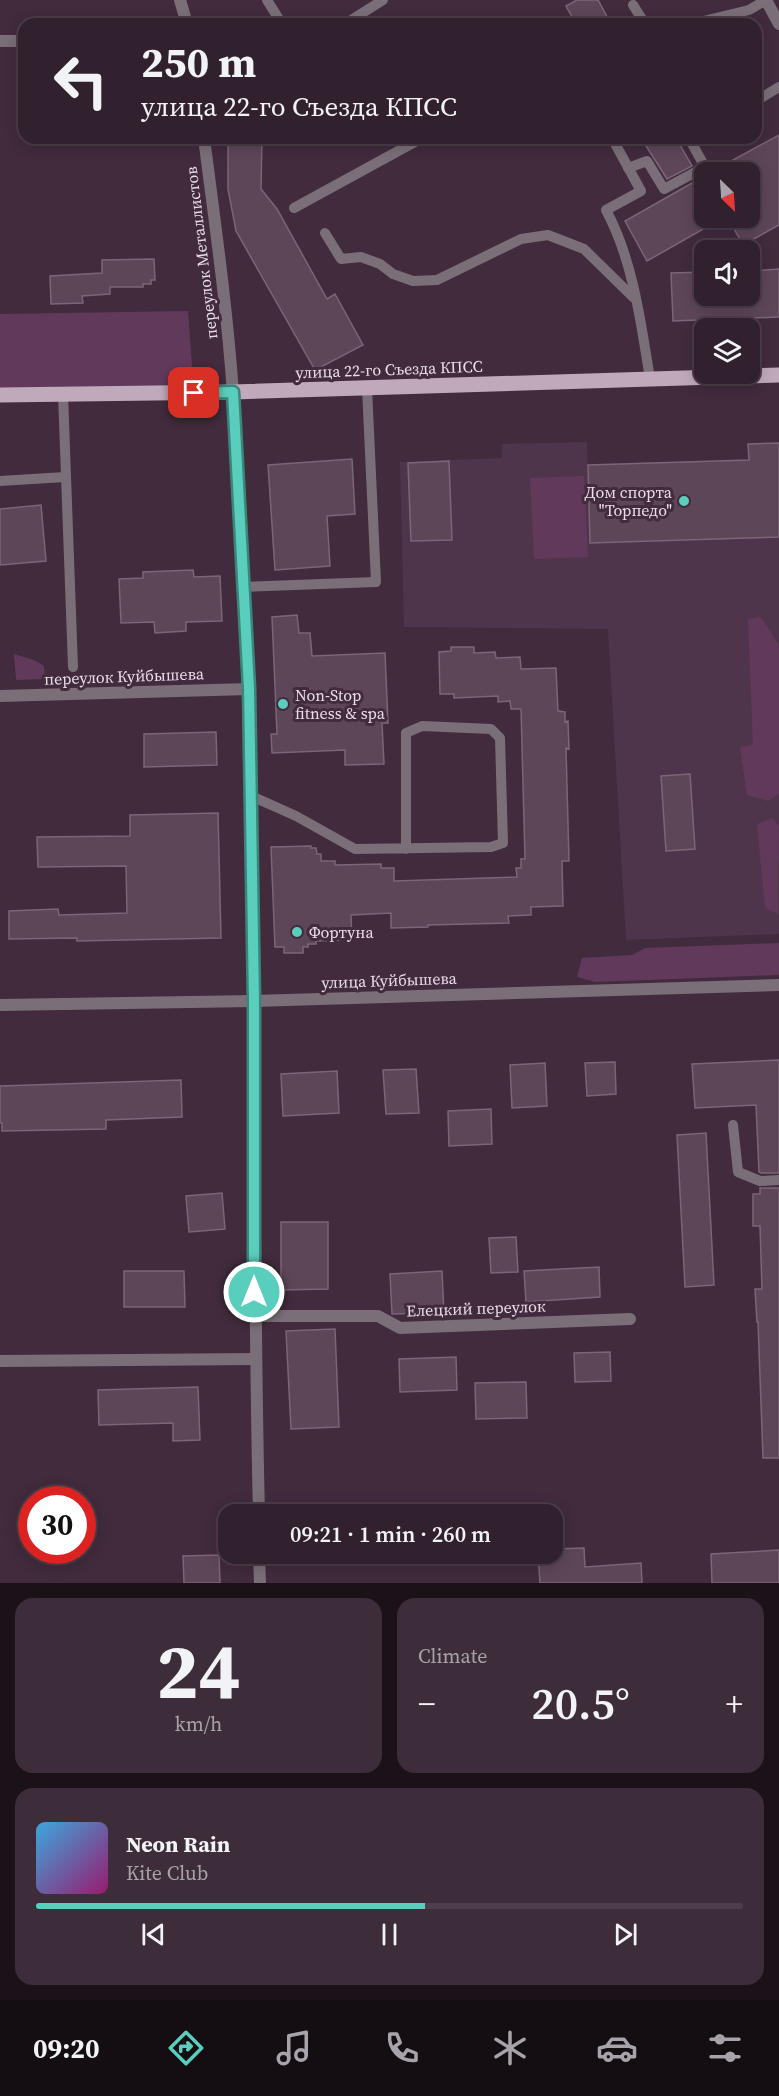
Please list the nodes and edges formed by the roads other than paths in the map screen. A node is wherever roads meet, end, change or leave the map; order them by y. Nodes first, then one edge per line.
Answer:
1 (180, 0) edge
2 (267, 0) edge
3 (383, 0) edge
4 (766, 0) edge
5 (633, 5) dead end
6 (185, 18) edge
7 (278, 18) edge
8 (354, 18) edge
9 (641, 18) edge
10 (716, 18) edge
11 (779, 24) edge
12 (0, 41) edge
13 (18, 41) edge
14 (779, 87) edge
15 (762, 97) edge
16 (205, 144) edge
17 (411, 144) edge
18 (615, 144) edge
19 (692, 144) edge
20 (628, 168) junction
21 (294, 208) dead end
22 (324, 233) dead end
23 (634, 298) junction
24 (779, 375) edge
25 (650, 379) junction
26 (367, 388) junction
27 (233, 392) junction
28 (0, 394) edge
29 (63, 394) junction
30 (65, 477) junction
31 (0, 481) edge
32 (243, 587) junction
33 (73, 667) dead end
34 (249, 688) junction
35 (0, 696) edge
36 (251, 796) junction
37 (406, 849) junction
38 (779, 985) edge
39 (254, 1001) junction
40 (0, 1005) edge
41 (734, 1125) dead end
42 (779, 1180) edge
43 (255, 1316) junction
44 (630, 1319) dead end
45 (255, 1359) junction
46 (0, 1361) edge
47 (258, 1504) edge
48 (259, 1564) edge
49 (260, 1583) edge

1 - 6 street
2 - 7 lane
3 - 8 lane
4 - 10 lane
4 - 11 street
5 - 9 lane
12 - 13 street
14 - 15 lane
16 - 27 street, переулок Металлистов
17 - 21 lane
18 - 20 lane
19 - 20 lane
20 - 23 lane
22 - 23 lane
23 - 25 lane
24 - 25 main road, улица 22-го Съезда КПСС
25 - 26 main road, улица 22-го Съезда КПСС
26 - 27 main road, улица 22-го Съезда КПСС
26 - 32 lane
27 - 29 main road, улица 22-го Съезда КПСС
27 - 32 street, переулок Металлистов
28 - 29 main road, улица 22-го Съезда КПСС
29 - 30 lane
30 - 31 lane
30 - 33 lane
32 - 34 street, переулок Металлистов
34 - 35 street, переулок Куйбышева
34 - 36 street, переулок Металлистов
36 - 37 lane
36 - 39 street, переулок Металлистов
37 - 37 lane
38 - 39 street, улица Куйбышева
39 - 40 street, улица Куйбышева
39 - 43 street, переулок Металлистов
41 - 42 lane
43 - 44 street, Елецкий переулок
43 - 45 street, переулок Металлистов
45 - 46 street
45 - 47 street, переулок Металлистов
48 - 49 street

